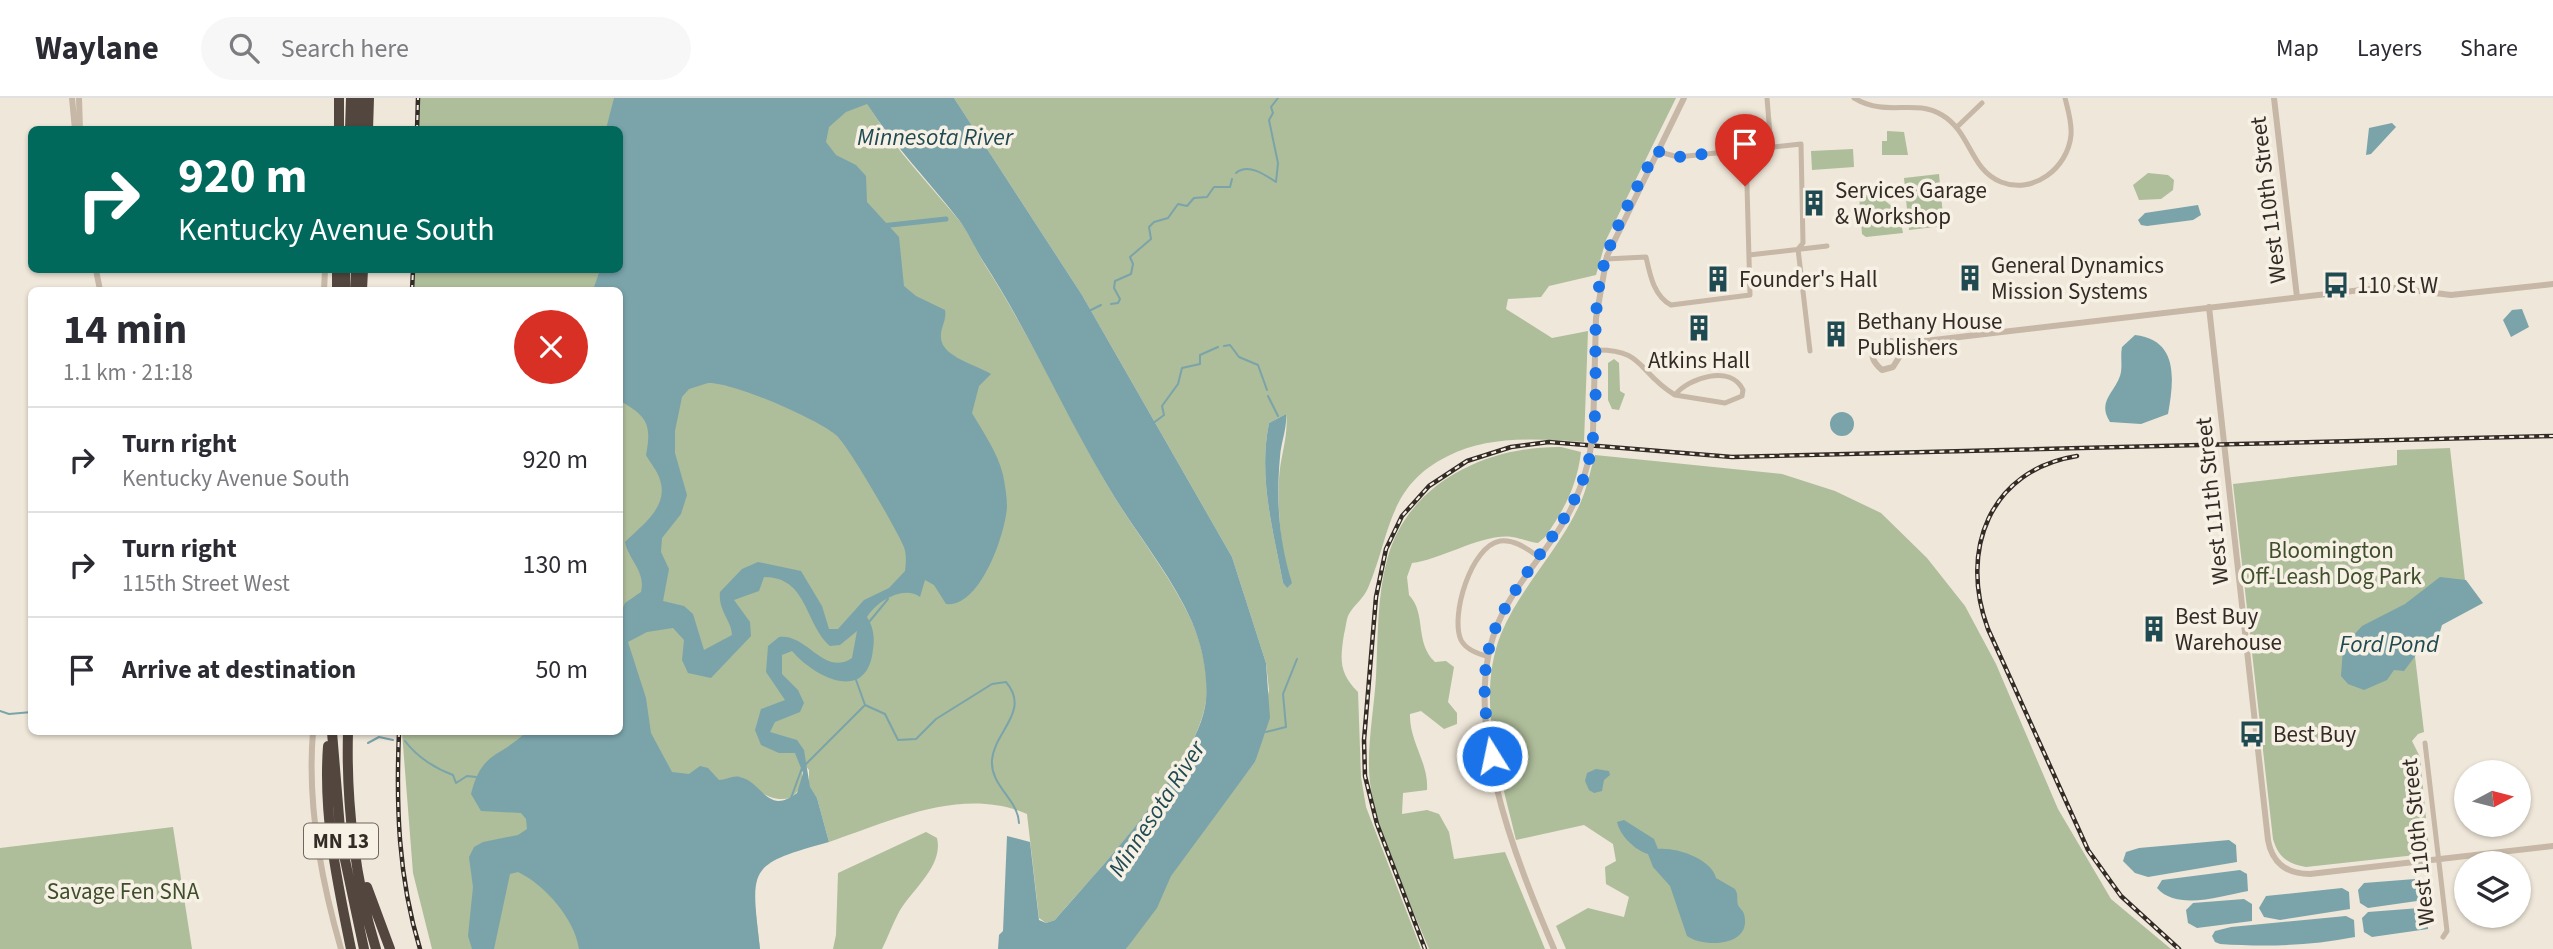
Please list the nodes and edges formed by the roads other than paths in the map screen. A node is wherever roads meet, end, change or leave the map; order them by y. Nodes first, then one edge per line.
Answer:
1 (72, 98) edge
2 (79, 98) edge
3 (339, 98) edge
4 (351, 98) edge
5 (361, 98) edge
6 (369, 98) edge
7 (1684, 98) edge
8 (1767, 98) edge
9 (1854, 98) edge
10 (2065, 98) edge
11 (2274, 98) edge
12 (1982, 103) dead end
13 (77, 126) edge
14 (78, 126) edge
15 (339, 126) edge
16 (350, 126) edge
17 (360, 126) edge
18 (368, 126) edge
19 (1957, 127) junction
20 (1771, 147) junction
21 (1746, 149) junction
22 (1656, 151) junction
23 (1827, 246) dead end
24 (1798, 249) junction
25 (1749, 255) junction
26 (1606, 259) junction
27 (2553, 284) edge
28 (2297, 298) junction
29 (2209, 307) junction
30 (1908, 343) junction
31 (1595, 350) junction
32 (1810, 351) dead end
33 (1675, 395) junction
34 (1539, 557) junction
35 (1488, 657) junction
36 (313, 735) edge
37 (330, 735) edge
38 (330, 735) edge
39 (348, 735) edge
40 (2425, 743) dead end
41 (2553, 846) edge
42 (2438, 859) junction
43 (359, 869) junction
44 (2442, 937) dead end
45 (341, 949) edge
46 (351, 949) edge
47 (364, 949) edge
48 (376, 949) edge
49 (390, 949) edge
50 (1554, 949) edge

1 - 13 street
2 - 14 street
3 - 15 highway
4 - 16 highway
5 - 17 highway
6 - 18 highway
7 - 22 street
8 - 20 street
9 - 19 street
10 - 19 street
11 - 28 street, West 110th Street
12 - 19 street
20 - 21 street
20 - 24 street
21 - 22 street
21 - 25 street
22 - 26 street
23 - 24 street
24 - 25 street
24 - 32 street
25 - 26 street
26 - 31 street
27 - 28 street
28 - 29 street
29 - 30 street
29 - 42 street, West 111th Street
30 - 30 street
31 - 33 street
31 - 34 street, bridge
33 - 33 street
34 - 35 street
34 - 35 street
35 - 50 street
36 - 45 street
37 - 46 highway
38 - 47 highway, MN 13
39 - 43 highway, MN 13
40 - 42 street, West 110th Street
41 - 42 street
42 - 44 street, West 110th Street
43 - 48 highway, MN 13
43 - 49 highway

